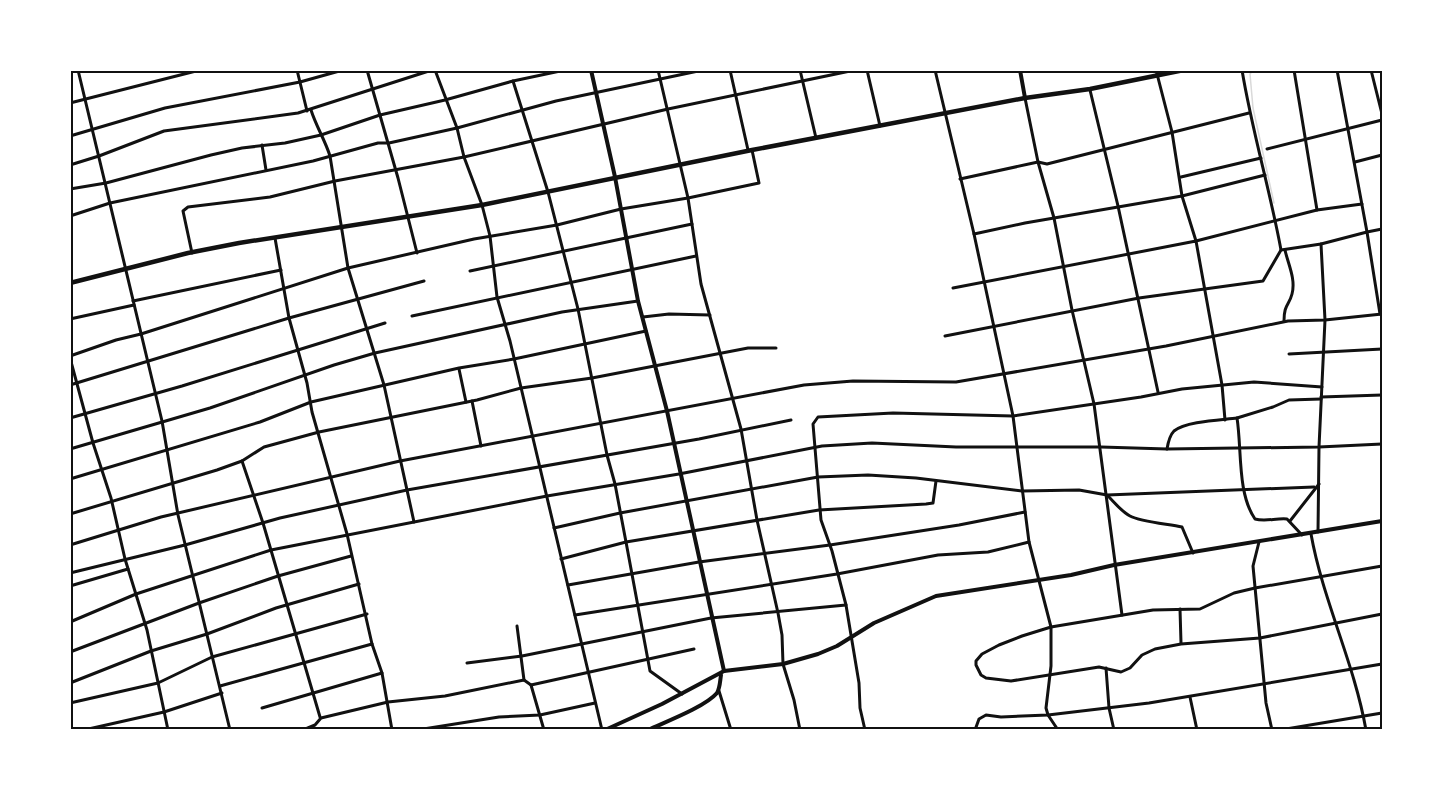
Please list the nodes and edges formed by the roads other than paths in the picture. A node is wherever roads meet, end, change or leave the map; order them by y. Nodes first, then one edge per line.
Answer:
1 (78, 70) edge
2 (200, 70) edge
3 (297, 70) edge
4 (343, 70) edge
5 (367, 70) edge
6 (433, 70) edge
7 (564, 70) edge
8 (591, 70) edge
9 (658, 70) edge
10 (703, 70) edge
11 (730, 70) edge
12 (800, 70) edge
13 (855, 70) edge
14 (867, 70) edge
15 (935, 70) edge
16 (1020, 70) edge
17 (1184, 70) edge
18 (1242, 70) edge
19 (1294, 70) edge
20 (1337, 70) edge
21 (1371, 70) edge
22 (187, 72) edge
23 (1157, 73) edge
24 (661, 80) junction
25 (513, 81) junction
26 (300, 82) junction
27 (803, 82) junction
28 (1090, 88) junction
29 (372, 90) junction
30 (596, 92) junction
31 (736, 95) junction
32 (1025, 98) junction
33 (85, 99) junction
34 (445, 100) junction
35 (70, 103) edge
36 (668, 109) junction
37 (309, 110) junction
38 (522, 110) junction
39 (1249, 112) junction
40 (945, 113) junction
41 (1383, 114) edge
42 (380, 115) junction
43 (1383, 120) edge
44 (602, 124) junction
45 (880, 126) junction
46 (457, 128) junction
47 (1348, 129) junction
48 (93, 130) junction
49 (1172, 132) junction
50 (321, 135) junction
51 (70, 136) edge
52 (816, 138) junction
53 (1305, 139) junction
54 (533, 141) junction
55 (389, 143) junction
56 (262, 145) junction
57 (1104, 148) junction
58 (1267, 149) dead end
59 (750, 150) junction
60 (1383, 155) edge
61 (99, 156) junction
62 (330, 156) junction
63 (464, 157) junction
64 (1260, 158) junction
65 (1038, 162) junction
66 (1355, 162) junction
67 (680, 164) junction
68 (70, 165) edge
69 (266, 170) junction
70 (396, 170) junction
71 (1265, 175) junction
72 (615, 177) junction
73 (1180, 177) junction
74 (960, 179) junction
75 (335, 181) junction
76 (106, 183) junction
77 (70, 189) edge
78 (548, 192) junction
79 (1182, 196) junction
80 (688, 198) junction
81 (110, 203) junction
82 (1362, 204) junction
83 (482, 205) junction
84 (1118, 206) junction
85 (621, 209) junction
86 (1317, 210) junction
87 (70, 216) edge
88 (409, 216) junction
89 (1054, 218) junction
90 (1275, 219) junction
91 (692, 224) junction
92 (556, 225) junction
93 (343, 228) junction
94 (1383, 229) edge
95 (1367, 232) junction
96 (974, 234) junction
97 (490, 236) junction
98 (275, 238) junction
99 (626, 238) junction
100 (1196, 241) junction
101 (1321, 244) junction
102 (1283, 250) junction
103 (564, 251) junction
104 (192, 253) junction
105 (417, 253) junction
106 (1129, 253) junction
107 (696, 256) junction
108 (1063, 266) junction
109 (492, 267) junction
110 (348, 268) junction
111 (632, 269) junction
112 (124, 270) junction
113 (281, 270) junction
114 (470, 270) dead end
115 (424, 281) dead end
116 (984, 281) junction
117 (572, 282) junction
118 (70, 283) edge
119 (953, 288) dead end
120 (285, 289) junction
121 (1205, 290) junction
122 (497, 297) junction
123 (357, 298) junction
124 (1138, 298) junction
125 (638, 301) junction
126 (133, 303) junction
127 (578, 309) junction
128 (1072, 310) junction
129 (1382, 314) edge
130 (710, 315) junction
131 (412, 316) dead end
132 (643, 317) junction
133 (289, 318) junction
134 (70, 320) edge
135 (1325, 320) junction
136 (1284, 321) junction
137 (385, 323) dead end
138 (506, 325) junction
139 (367, 327) junction
140 (994, 327) junction
141 (646, 330) junction
142 (141, 334) junction
143 (1214, 335) junction
144 (945, 336) dead end
145 (585, 344) junction
146 (298, 348) junction
147 (776, 348) dead end
148 (1150, 349) junction
149 (1383, 349) edge
150 (1323, 351) junction
151 (375, 353) junction
152 (1289, 354) dead end
153 (720, 355) junction
154 (70, 357) edge
155 (514, 359) junction
156 (1084, 361) junction
157 (147, 363) junction
158 (656, 366) junction
159 (459, 368) junction
160 (1004, 373) junction
161 (305, 375) junction
162 (592, 378) junction
163 (78, 383) junction
164 (70, 385) edge
165 (384, 385) junction
166 (1222, 385) junction
167 (1322, 387) junction
168 (521, 388) junction
169 (1158, 392) junction
170 (155, 394) junction
171 (1383, 395) edge
172 (1321, 398) junction
173 (732, 400) junction
174 (472, 401) junction
175 (311, 402) junction
176 (465, 402) junction
177 (1094, 404) junction
178 (666, 411) junction
179 (86, 414) junction
180 (1013, 416) junction
181 (390, 417) junction
182 (70, 418) edge
183 (1237, 418) junction
184 (791, 420) dead end
185 (1226, 420) junction
186 (162, 421) junction
187 (602, 424) junction
188 (741, 429) junction
189 (319, 432) junction
190 (531, 436) junction
191 (93, 443) junction
192 (673, 443) junction
193 (1383, 444) edge
194 (481, 446) junction
195 (1018, 447) junction
196 (1101, 447) junction
197 (1319, 447) junction
198 (814, 448) junction
199 (70, 449) edge
200 (1167, 449) junction
201 (1240, 449) junction
202 (167, 450) junction
203 (607, 455) junction
204 (242, 460) junction
205 (746, 460) junction
206 (400, 461) junction
207 (539, 467) junction
208 (102, 470) junction
209 (679, 474) junction
210 (330, 477) junction
211 (818, 477) junction
212 (70, 479) edge
213 (936, 481) junction
214 (172, 483) junction
215 (615, 484) junction
216 (1319, 484) junction
217 (1314, 487) junction
218 (407, 490) junction
219 (751, 490) junction
220 (1244, 490) junction
221 (1022, 491) junction
222 (254, 495) junction
223 (1107, 495) junction
224 (547, 496) junction
225 (112, 500) junction
226 (686, 502) junction
227 (338, 505) junction
228 (819, 510) junction
229 (1025, 512) junction
230 (620, 513) junction
231 (70, 514) edge
232 (178, 514) junction
233 (757, 520) junction
234 (1383, 520) edge
235 (1290, 521) junction
236 (263, 522) junction
237 (414, 522) junction
238 (554, 528) junction
239 (120, 531) junction
240 (692, 531) junction
241 (1318, 532) junction
242 (347, 534) junction
243 (1311, 534) junction
244 (1302, 535) junction
245 (626, 542) junction
246 (1029, 542) junction
247 (1259, 542) junction
248 (70, 545) edge
249 (185, 545) junction
250 (830, 545) junction
251 (271, 550) junction
252 (765, 553) junction
253 (1193, 553) junction
254 (351, 556) junction
255 (125, 559) junction
256 (561, 559) junction
257 (699, 562) junction
258 (1114, 565) junction
259 (1383, 566) edge
260 (128, 569) junction
261 (70, 573) edge
262 (632, 573) junction
263 (837, 574) junction
264 (192, 575) junction
265 (278, 576) junction
266 (1320, 576) junction
267 (1040, 580) junction
268 (358, 584) junction
269 (568, 585) junction
270 (772, 585) junction
271 (70, 586) edge
272 (1255, 588) junction
273 (136, 594) junction
274 (706, 594) junction
275 (199, 603) junction
276 (638, 604) junction
277 (287, 605) junction
278 (846, 605) junction
279 (1180, 609) junction
280 (778, 613) junction
281 (367, 614) junction
282 (1383, 614) edge
283 (575, 615) junction
284 (1122, 615) junction
285 (711, 618) junction
286 (70, 622) edge
287 (1336, 623) junction
288 (145, 625) junction
289 (517, 626) dead end
290 (1051, 627) junction
291 (643, 632) junction
292 (207, 634) junction
293 (295, 634) junction
294 (852, 637) junction
295 (1260, 638) junction
296 (372, 644) junction
297 (582, 644) junction
298 (1181, 644) junction
299 (694, 649) dead end
300 (151, 651) junction
301 (70, 652) edge
302 (522, 656) junction
303 (212, 657) junction
304 (648, 658) junction
305 (304, 662) junction
306 (467, 663) dead end
307 (783, 664) junction
308 (1383, 664) edge
309 (1106, 668) junction
310 (588, 671) junction
311 (1351, 671) junction
312 (382, 673) junction
313 (723, 673) junction
314 (1049, 676) junction
315 (524, 680) junction
316 (70, 683) edge
317 (158, 683) junction
318 (1265, 684) junction
319 (531, 685) junction
320 (220, 686) junction
321 (719, 691) junction
322 (312, 692) junction
323 (222, 693) junction
324 (682, 694) junction
325 (1190, 697) junction
326 (388, 702) junction
327 (70, 703) edge
328 (595, 703) junction
329 (262, 708) dead end
330 (1109, 708) junction
331 (164, 712) junction
332 (1383, 713) edge
333 (540, 715) junction
334 (1048, 715) junction
335 (1364, 717) junction
336 (321, 718) junction
337 (84, 729) edge
338 (168, 729) edge
339 (230, 729) edge
340 (303, 729) edge
341 (392, 729) edge
342 (417, 729) edge
343 (544, 729) edge
344 (604, 729) edge
345 (648, 729) edge
346 (731, 729) edge
347 (800, 729) edge
348 (865, 729) edge
349 (975, 729) edge
350 (1058, 729) edge
351 (1114, 729) edge
352 (1197, 729) edge
353 (1272, 729) edge
354 (1280, 729) edge
355 (1366, 729) edge

1 - 33 street
2 - 22 street
3 - 26 street
4 - 26 street
5 - 29 street
6 - 29 street
6 - 34 street
7 - 25 street
8 - 30 street
9 - 24 street
10 - 24 street
11 - 31 street
12 - 27 street
13 - 27 street
14 - 45 street
15 - 40 street
16 - 32 street
17 - 23 main road
18 - 39 street
19 - 53 street
20 - 47 street
21 - 41 street
22 - 33 street
23 - 28 main road
23 - 49 street
24 - 30 street
24 - 36 street
25 - 34 street
25 - 38 street
26 - 37 street
26 - 48 street
27 - 31 street
27 - 52 street
28 - 32 main road
28 - 57 street
29 - 37 street
29 - 42 street
30 - 38 street
30 - 44 street
31 - 36 street
31 - 59 street
32 - 40 main road
32 - 65 street
33 - 35 street
33 - 48 street
34 - 42 street
34 - 46 street
36 - 44 street
36 - 67 street
37 - 50 street
37 - 61 street
38 - 46 street
38 - 54 street
39 - 49 street
39 - 64 street
40 - 45 main road
40 - 74 street
42 - 50 street
42 - 55 street
43 - 47 street
44 - 54 street
44 - 72 street
45 - 52 main road
46 - 55 street
46 - 63 street
47 - 53 street
47 - 66 street
48 - 51 street
48 - 61 street
49 - 57 street
49 - 73 street
50 - 56 street
50 - 62 street
52 - 59 main road
53 - 58 street
53 - 86 street
54 - 63 street
54 - 78 street
55 - 62 street
55 - 70 street
56 - 69 street
56 - 76 street
57 - 65 street
57 - 84 street
59 - 67 main road
59 - 80 street
60 - 66 street
61 - 68 street
61 - 76 street
62 - 69 street
62 - 75 street
63 - 70 street
63 - 83 street
64 - 71 street
64 - 73 street
65 - 74 street
65 - 89 street
66 - 82 street
67 - 72 main road
67 - 80 street
69 - 81 street
70 - 75 street
70 - 88 street
71 - 79 street
71 - 90 street
72 - 78 main road
72 - 85 street
73 - 79 street
74 - 96 street
75 - 93 street
75 - 104 street
76 - 77 street
76 - 81 street
78 - 83 main road
78 - 92 street
79 - 84 street
79 - 100 street
80 - 85 street
80 - 91 street
81 - 87 street
81 - 112 street
82 - 86 street
82 - 95 street
83 - 88 main road
83 - 97 street
84 - 89 street
84 - 106 street
85 - 92 street
85 - 99 street
86 - 90 street
88 - 93 main road
88 - 105 street
89 - 96 street
89 - 108 street
90 - 100 street
90 - 102 street
91 - 99 street
91 - 107 street
92 - 97 street
92 - 103 street
93 - 98 main road
93 - 110 street
94 - 95 street
95 - 101 street
95 - 129 street
96 - 116 street
97 - 105 street
97 - 109 street
98 - 104 main road
98 - 113 street
99 - 103 street
99 - 111 street
100 - 106 street
100 - 121 street
101 - 102 street
101 - 135 street
102 - 121 street
102 - 136 street
103 - 109 street
103 - 117 street
104 - 112 main road
105 - 110 street
106 - 108 street
106 - 124 street
107 - 111 street
107 - 130 street
108 - 116 street
108 - 128 street
109 - 114 street
109 - 122 street
110 - 120 street
110 - 123 street
111 - 117 street
111 - 125 street
112 - 118 main road
112 - 126 street
113 - 120 street
113 - 126 street
115 - 123 street
116 - 119 street
116 - 140 street
117 - 122 street
117 - 127 street
120 - 133 street
120 - 142 street
121 - 124 street
121 - 143 street
122 - 131 street
122 - 138 street
123 - 133 street
123 - 139 street
124 - 128 street
124 - 148 street
125 - 127 street
125 - 132 street
126 - 134 street
126 - 142 street
127 - 138 street
127 - 145 street
128 - 140 street
128 - 156 street
129 - 135 street
130 - 132 street
130 - 153 street
132 - 141 street
133 - 146 street
133 - 157 street
135 - 136 street
135 - 150 street
136 - 143 street
137 - 139 street
138 - 151 street
138 - 155 street
139 - 146 street
139 - 151 street
140 - 144 street
140 - 160 street
141 - 145 street
141 - 158 street
142 - 154 street
142 - 157 street
143 - 148 street
143 - 166 street
145 - 155 street
145 - 162 street
146 - 161 street
146 - 170 street
147 - 153 street
148 - 156 street
148 - 169 street
149 - 150 street
150 - 152 street
150 - 167 street
151 - 161 street
151 - 165 street
153 - 158 street
153 - 173 street
154 - 163 street
155 - 159 street
155 - 168 street
156 - 160 street
156 - 177 street
157 - 163 street
157 - 170 street
158 - 162 street
158 - 178 street
159 - 165 street
159 - 176 street
160 - 173 street
160 - 180 street
161 - 175 street
161 - 186 street
162 - 168 street
162 - 187 street
163 - 164 street
163 - 179 street
165 - 175 street
165 - 181 street
166 - 167 street
166 - 169 street
166 - 185 street
167 - 172 street
168 - 174 street
168 - 190 street
169 - 177 street
170 - 179 street
170 - 186 street
171 - 172 street
172 - 183 street
172 - 197 street
173 - 178 street
173 - 188 street
174 - 176 street
174 - 194 street
175 - 189 street
175 - 202 street
176 - 181 street
177 - 180 street
177 - 196 street
178 - 187 street
178 - 192 street
179 - 182 street
179 - 191 street
180 - 195 street
180 - 198 street
181 - 189 street
181 - 206 street
183 - 185 street
183 - 201 street
184 - 188 street
185 - 200 street
186 - 191 street
186 - 202 street
187 - 190 street
187 - 203 street
188 - 192 street
188 - 205 street
189 - 204 street
189 - 210 street
190 - 194 street
190 - 207 street
191 - 199 street
191 - 208 street
192 - 203 street
192 - 209 street
193 - 197 street
194 - 206 street
195 - 196 street
195 - 198 street
195 - 221 street
196 - 200 street
196 - 223 street
197 - 201 street
197 - 216 street
198 - 205 street
198 - 211 street
200 - 201 street
201 - 220 street
202 - 208 street
202 - 214 street
203 - 207 street
203 - 215 street
204 - 214 street
204 - 222 street
205 - 209 street
205 - 219 street
206 - 210 street
206 - 218 street
207 - 218 street
207 - 224 street
208 - 212 street
208 - 225 street
209 - 215 street
209 - 226 street
210 - 222 street
210 - 227 street
211 - 213 street
211 - 219 street
211 - 228 street
213 - 221 street
213 - 228 street
214 - 225 street
214 - 232 street
215 - 224 street
215 - 230 street
216 - 217 street
216 - 241 street
217 - 220 street
217 - 235 street
218 - 227 street
218 - 237 street
219 - 226 street
219 - 233 street
220 - 223 street
220 - 235 street
221 - 223 street
221 - 229 street
222 - 232 street
222 - 236 street
223 - 253 street
223 - 258 street
224 - 237 street
224 - 238 street
225 - 231 street
225 - 239 street
226 - 230 street
226 - 240 street
227 - 236 street
227 - 242 street
228 - 233 street
228 - 250 street
229 - 246 street
229 - 250 street
230 - 238 street
230 - 245 street
232 - 239 street
232 - 249 street
233 - 240 street
233 - 252 street
234 - 241 street
235 - 244 street
236 - 249 street
236 - 251 street
237 - 242 street
238 - 256 street
239 - 248 street
239 - 255 street
240 - 245 street
240 - 257 street
241 - 243 street
242 - 251 street
242 - 254 street
243 - 244 street
243 - 266 street
244 - 247 street
245 - 256 street
245 - 262 street
246 - 263 street
246 - 267 street
247 - 253 street
247 - 272 street
249 - 255 street
249 - 264 street
250 - 252 street
250 - 263 street
251 - 264 street
251 - 265 street
252 - 257 street
252 - 270 street
253 - 258 street
254 - 265 street
254 - 268 street
255 - 260 street
255 - 261 street
256 - 269 street
257 - 262 street
257 - 274 street
258 - 267 street
258 - 284 street
259 - 266 street
260 - 271 street
260 - 273 street
262 - 269 street
262 - 276 street
263 - 270 street
263 - 278 street
264 - 273 street
264 - 275 street
265 - 275 street
265 - 277 street
266 - 272 street
266 - 287 street
267 - 290 street
267 - 294 street
268 - 277 street
268 - 281 street
269 - 283 street
270 - 274 street
270 - 280 street
272 - 279 street
272 - 295 street
273 - 286 street
273 - 288 street
274 - 276 street
274 - 285 street
275 - 288 street
275 - 292 street
276 - 283 street
276 - 291 street
277 - 292 street
277 - 293 street
278 - 280 street
278 - 294 street
279 - 284 street
279 - 298 street
280 - 285 street
280 - 307 street
281 - 293 street
281 - 296 street
282 - 287 street
283 - 297 street
284 - 290 street
285 - 291 street
285 - 313 street
287 - 295 street
287 - 311 street
288 - 300 street
288 - 301 street
289 - 302 street
290 - 314 street
290 - 314 street
291 - 297 street
291 - 304 street
292 - 300 street
292 - 303 street
293 - 303 street
293 - 305 street
294 - 307 street
294 - 348 street
295 - 298 street
295 - 318 street
296 - 305 street
296 - 312 street
297 - 302 street
297 - 310 street
298 - 309 street
299 - 304 street
300 - 316 street
300 - 317 street
302 - 306 street
302 - 315 street
303 - 317 street
303 - 320 street
304 - 310 street
304 - 324 street
305 - 320 street
305 - 322 street
307 - 313 street
307 - 347 street
308 - 311 street
309 - 314 street
309 - 330 street
310 - 319 street
310 - 328 street
311 - 318 street
311 - 335 street
312 - 322 street
312 - 326 street
313 - 321 street
313 - 324 street
314 - 334 street
315 - 319 street
315 - 326 street
317 - 327 street
317 - 331 street
318 - 325 street
318 - 353 street
319 - 333 street
320 - 323 street
321 - 345 street
321 - 346 street
322 - 329 street
322 - 336 street
323 - 331 street
323 - 339 street
324 - 344 street
325 - 330 street
325 - 352 street
326 - 336 street
326 - 341 street
328 - 333 street
328 - 344 street
330 - 334 street
330 - 351 street
331 - 337 street
331 - 338 street
332 - 335 street
333 - 342 street
333 - 343 street
334 - 349 street
334 - 350 street
335 - 354 street
335 - 355 street
336 - 340 street

